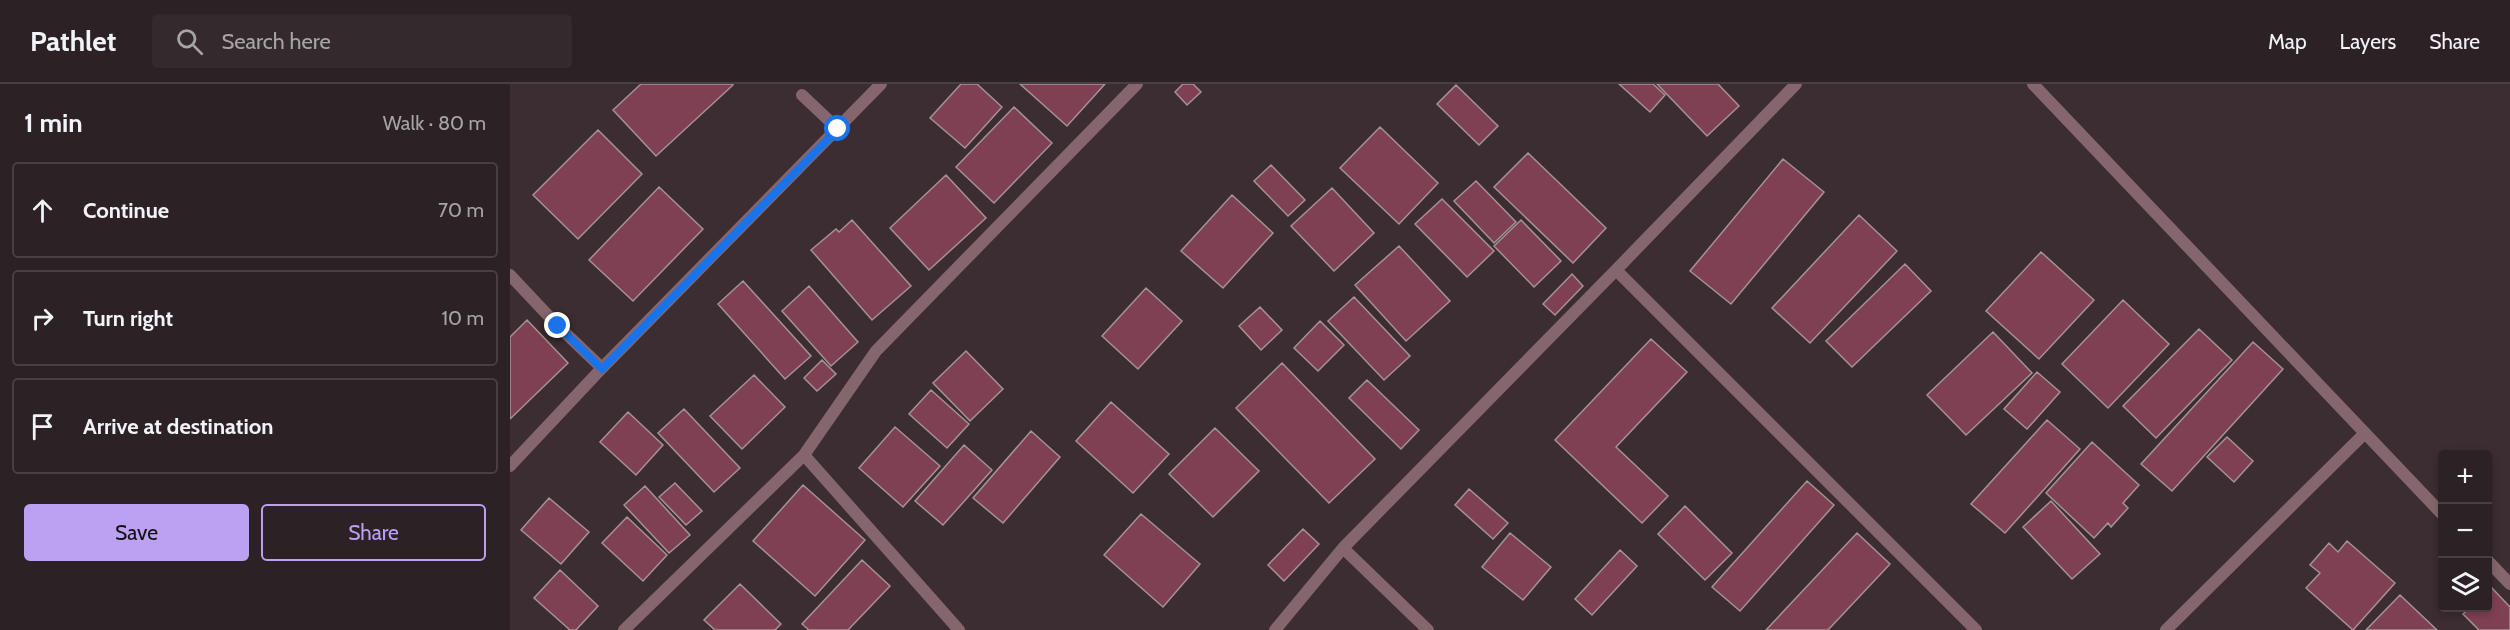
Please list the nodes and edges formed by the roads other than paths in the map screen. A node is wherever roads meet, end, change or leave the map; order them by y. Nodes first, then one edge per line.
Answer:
1 (881, 84) edge
2 (1137, 84) edge
3 (1796, 84) edge
4 (2033, 84) edge
5 (802, 95) dead end
6 (838, 129) junction
7 (1616, 270) junction
8 (510, 275) edge
9 (602, 369) junction
10 (2365, 433) junction
11 (804, 455) junction
12 (510, 466) edge
13 (2438, 510) edge
14 (1343, 548) junction
15 (2492, 566) edge
16 (2510, 584) edge
17 (624, 630) edge
18 (959, 630) edge
19 (1275, 630) edge
20 (1428, 630) edge
21 (1976, 630) edge
22 (2166, 630) edge

1 - 6 street
2 - 11 street
3 - 7 street
4 - 10 street
5 - 6 street
6 - 9 street
7 - 14 street
7 - 21 street
8 - 9 street
9 - 12 street
10 - 13 street
10 - 22 street
11 - 17 street
11 - 18 street
14 - 19 street
14 - 20 street
15 - 16 street

